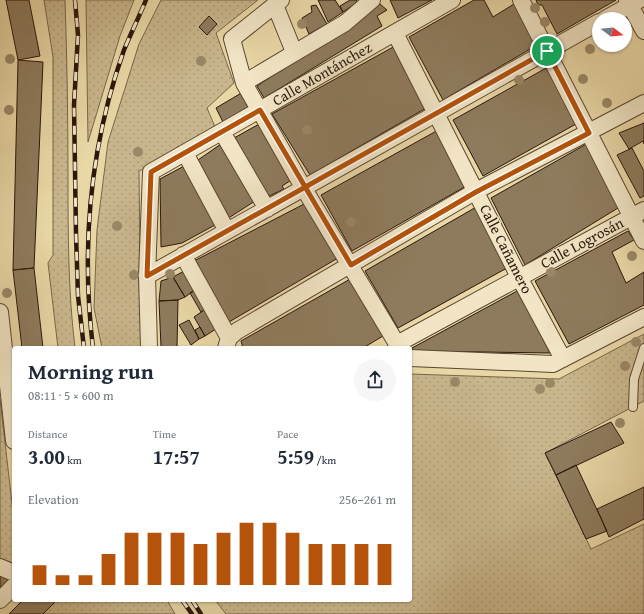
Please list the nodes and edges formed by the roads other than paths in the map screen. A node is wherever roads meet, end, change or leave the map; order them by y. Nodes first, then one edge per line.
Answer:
1 (372, 0) edge
2 (452, 0) edge
3 (521, 0) edge
4 (278, 2) edge
5 (632, 2) edge
6 (616, 12) edge
7 (592, 26) edge
8 (644, 31) edge
9 (395, 33) junction
10 (547, 51) junction
11 (294, 52) junction
12 (244, 83) junction
13 (644, 104) edge
14 (260, 110) junction
15 (437, 113) junction
16 (222, 132) junction
17 (589, 133) junction
18 (185, 153) junction
19 (303, 187) junction
20 (476, 192) junction
21 (267, 209) junction
22 (638, 214) edge
23 (227, 231) junction
24 (644, 242) edge
25 (183, 255) junction
26 (351, 265) junction
27 (147, 276) junction
28 (519, 277) junction
29 (644, 317) edge
30 (0, 321) edge
31 (228, 343) edge
32 (149, 346) edge
33 (396, 346) edge
34 (644, 348) edge
35 (412, 358) edge
36 (563, 359) junction
37 (5, 400) edge
38 (633, 407) dead end
39 (12, 432) edge
40 (0, 567) edge
41 (12, 572) edge
42 (12, 588) edge
43 (0, 600) edge

1 - 11 street
2 - 9 street, Calle Montánchez
3 - 10 street
4 - 11 street
4 - 12 street
5 - 6 street
5 - 8 street
7 - 10 street
9 - 14 street, Calle Montánchez
9 - 15 street, Calle Cañamero
10 - 15 street
10 - 17 street
11 - 12 street
12 - 14 street
13 - 17 street
14 - 16 street, Calle Montánchez
14 - 19 street
15 - 19 street
15 - 20 street, Calle Cañamero
16 - 18 street, Calle Montánchez
16 - 21 street
17 - 20 street
17 - 22 street
18 - 23 street
18 - 27 street, Calle Montánchez
19 - 21 street
19 - 26 street
20 - 26 street
20 - 28 street, Calle Cañamero
21 - 23 street
22 - 24 street
22 - 28 street, Calle Logrosán
23 - 25 street
25 - 27 street
25 - 31 street
26 - 31 street
26 - 33 street
27 - 32 street
28 - 33 street, Calle Logrosán
28 - 36 street, Calle Cañamero
29 - 36 street
30 - 37 street
34 - 38 lane
35 - 36 street
37 - 39 street
40 - 41 street
42 - 43 street

